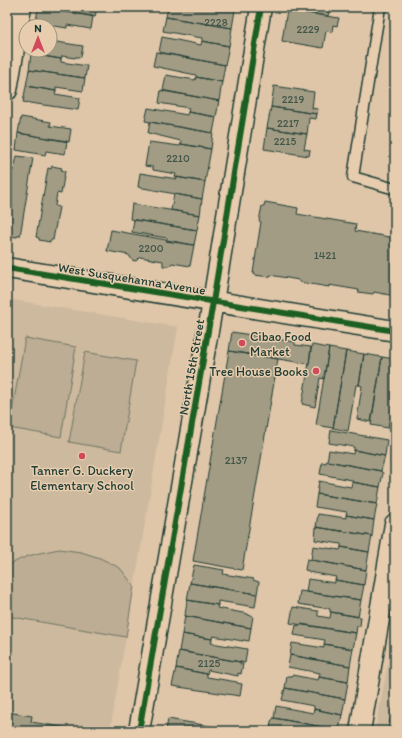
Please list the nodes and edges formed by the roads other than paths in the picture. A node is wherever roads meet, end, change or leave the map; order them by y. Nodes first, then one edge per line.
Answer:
1 (21, 7) edge
2 (261, 7) edge
3 (380, 7) edge
4 (7, 90) edge
5 (395, 189) edge
6 (7, 268) edge
7 (213, 302) junction
8 (395, 331) edge
9 (395, 524) edge
10 (139, 731) edge
11 (360, 731) edge

1 - 4 street
2 - 7 street, North 15th Street
3 - 5 lane
6 - 7 street, West Susquehanna Avenue
7 - 8 street, West Susquehanna Avenue
7 - 10 street, North 15th Street
9 - 11 street

